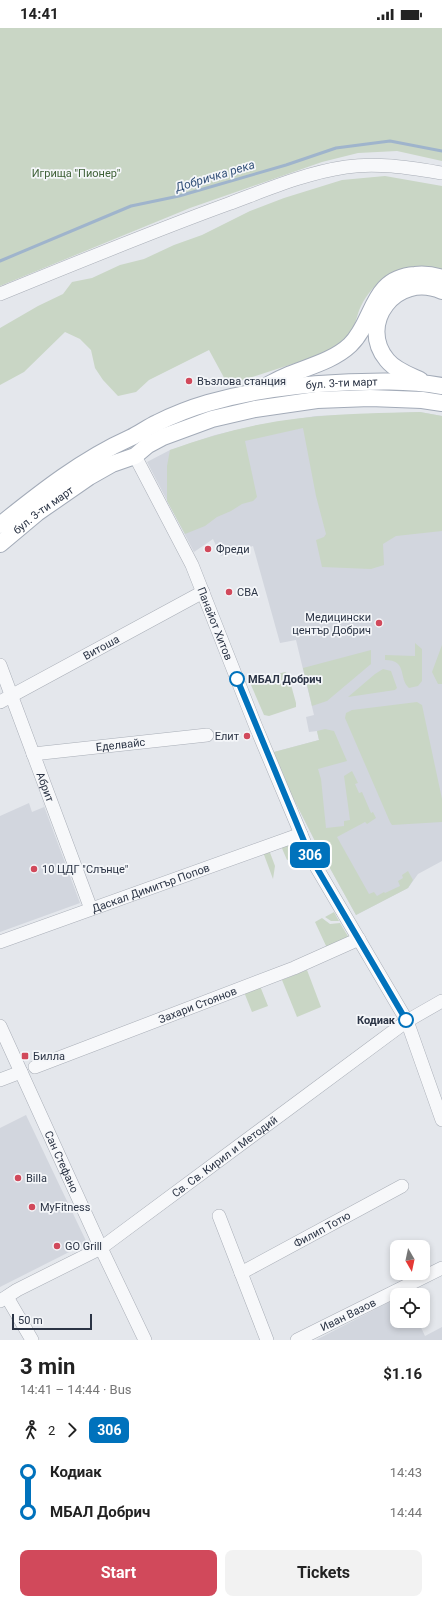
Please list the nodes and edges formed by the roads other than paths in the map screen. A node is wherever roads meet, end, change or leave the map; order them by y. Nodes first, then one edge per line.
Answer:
1 (442, 173) edge
2 (442, 278) edge
3 (442, 291) edge
4 (0, 294) edge
5 (425, 383) junction
6 (442, 386) edge
7 (254, 392) junction
8 (442, 403) edge
9 (127, 439) junction
10 (134, 455) junction
11 (0, 525) edge
12 (0, 544) edge
13 (203, 592) junction
14 (0, 665) edge
15 (6, 699) edge
16 (207, 735) dead end
17 (33, 754) junction
18 (301, 834) junction
19 (91, 909) junction
20 (359, 939) junction
21 (0, 942) edge
22 (442, 1001) edge
23 (407, 1021) junction
24 (0, 1026) edge
25 (35, 1067) dead end
26 (22, 1072) junction
27 (0, 1080) edge
28 (442, 1120) edge
29 (402, 1186) dead end
30 (219, 1216) dead end
31 (101, 1248) junction
32 (442, 1268) edge
33 (241, 1274) junction
34 (3, 1299) edge
35 (32, 1340) edge
36 (145, 1340) edge
37 (267, 1340) edge
38 (297, 1340) edge

1 - 4 street
2 - 7 main road
3 - 5 main road
5 - 6 main road, бул. 3-ти март
5 - 7 main road, бул. 3-ти март
7 - 9 main road, бул. 3-ти март
8 - 10 main road, бул. 3-ти март
9 - 10 main road
9 - 11 main road, бул. 3-ти март
10 - 12 main road, бул. 3-ти март
10 - 13 street, Панайот Хитов
13 - 15 street, Витоша
13 - 18 street, Панайот Хитов
14 - 15 street, Абрит
15 - 17 street, Абрит
16 - 17 street, Еделвайс
17 - 19 street, Абрит
18 - 19 street, Даскал Димитър Попов
18 - 20 street, Панайот Хитов
19 - 21 street, Даскал Димитър Попов
20 - 23 street, Панайот Хитов
20 - 25 street, Захари Стоянов
22 - 23 street, Св. Св. Кирил и Методий
23 - 28 street, Панайот Хитов
23 - 31 street, Св. Св. Кирил и Методий
24 - 26 street, Сан Стефано
26 - 27 street
26 - 31 street, Сан Стефано
29 - 33 street, Филип Тотю
30 - 33 street
31 - 34 street, Св. Св. Кирил и Методий
31 - 36 street, Сан Стефано
32 - 38 street, Иван Вазов
33 - 37 street
34 - 35 street

